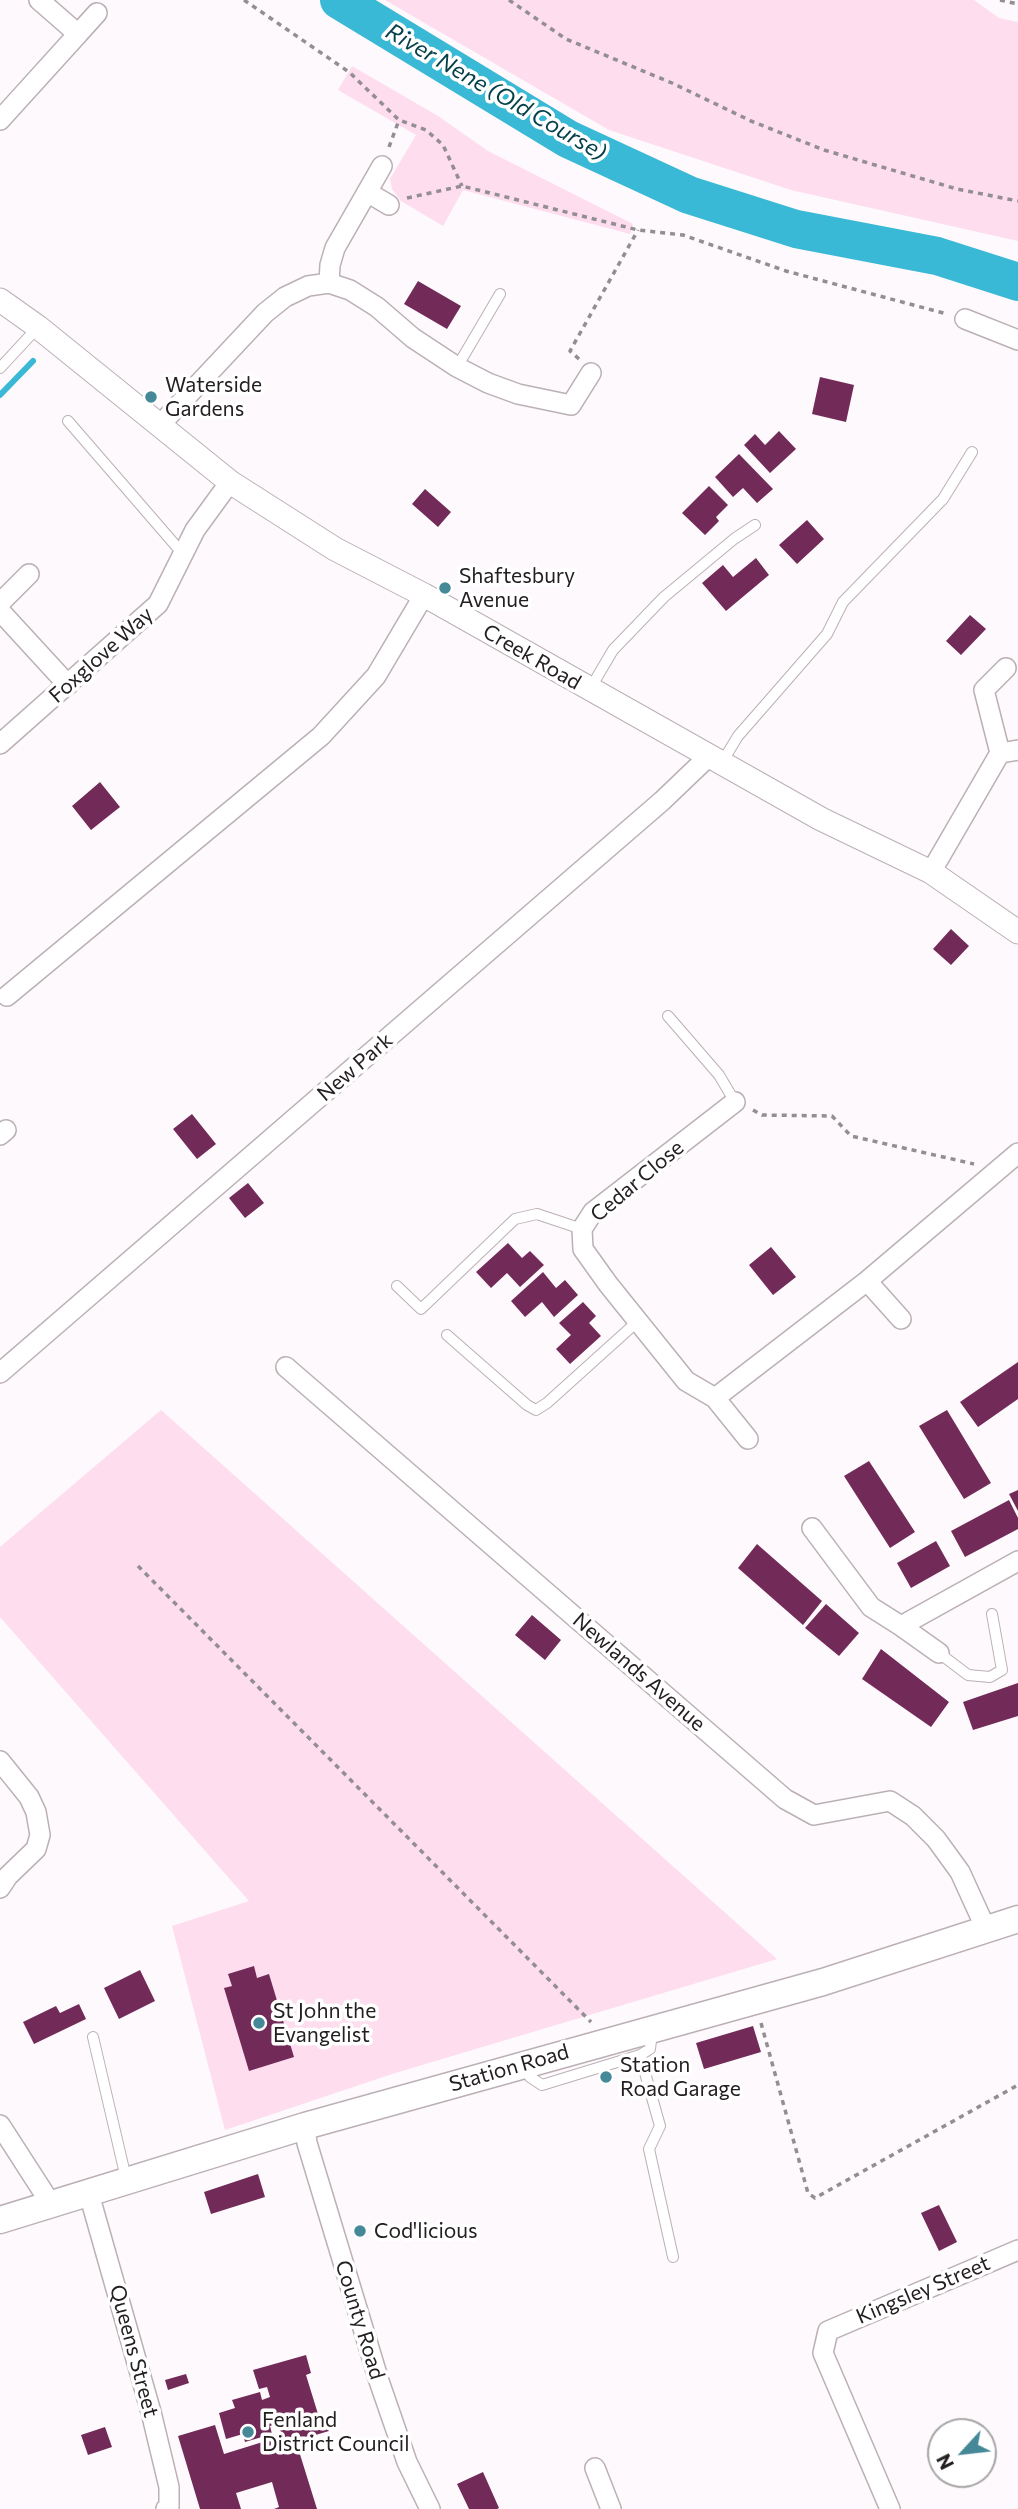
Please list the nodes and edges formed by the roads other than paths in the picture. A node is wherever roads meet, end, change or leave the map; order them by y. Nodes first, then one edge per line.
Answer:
1 (39, 0) edge
2 (97, 13) dead end
3 (78, 34) junction
4 (0, 120) edge
5 (382, 166) road end
6 (367, 192) junction
7 (389, 205) road end
8 (329, 283) junction
9 (500, 294) dead end
10 (0, 300) edge
11 (965, 319) road end
12 (38, 327) junction
13 (1018, 340) edge
14 (457, 366) junction
15 (0, 368) edge
16 (591, 373) road end
17 (68, 421) dead end
18 (159, 426) junction
19 (972, 452) dead end
20 (230, 482) junction
21 (755, 525) dead end
22 (183, 554) junction
23 (29, 574) dead end
24 (424, 595) junction
25 (0, 603) edge
26 (0, 611) edge
27 (1006, 668) dead end
28 (68, 685) junction
29 (590, 690) junction
30 (0, 744) edge
31 (1009, 751) edge
32 (714, 761) junction
33 (931, 872) junction
34 (1018, 932) edge
35 (7, 996) dead end
36 (668, 1016) dead end
37 (735, 1102) joint
38 (1018, 1153) edge
39 (582, 1229) junction
40 (867, 1281) junction
41 (397, 1286) dead end
42 (901, 1320) dead end
43 (638, 1321) junction
44 (447, 1335) dead end
45 (286, 1367) dead end
46 (0, 1373) edge
47 (715, 1398) junction
48 (748, 1439) dead end
49 (811, 1528) dead end
50 (1018, 1561) edge
51 (992, 1614) dead end
52 (901, 1626) junction
53 (939, 1653) joint
54 (0, 1761) edge
55 (0, 1888) edge
56 (1018, 1919) edge
57 (986, 1929) junction
58 (653, 2028) junction
59 (93, 2037) dead end
60 (640, 2055) junction
61 (524, 2064) junction
62 (0, 2125) edge
63 (305, 2126) junction
64 (127, 2182) junction
65 (89, 2194) junction
66 (51, 2204) junction
67 (0, 2220) edge
68 (1018, 2250) edge
69 (673, 2257) dead end
70 (595, 2468) dead end
71 (166, 2509) edge
72 (430, 2509) edge
73 (611, 2509) edge
74 (890, 2509) edge

1 - 3 street
2 - 3 street
3 - 4 street
5 - 6 street
6 - 7 street
6 - 8 street
8 - 14 street
8 - 18 street
9 - 14 lane
10 - 12 street, Creek Road
11 - 13 street
12 - 15 lane
12 - 18 street, Creek Road
14 - 16 street
17 - 22 lane
18 - 20 street, Creek Road
19 - 32 lane
20 - 22 street, Foxglove Way
20 - 24 street, Creek Road
21 - 29 lane
22 - 28 street, Foxglove Way
23 - 25 street
24 - 29 street, Creek Road
24 - 35 street
26 - 28 street
27 - 31 street
28 - 30 street, Foxglove Way
29 - 32 street, Creek Road
31 - 33 street
32 - 33 street, Creek Road
32 - 46 street, New Park
33 - 34 street, Creek Road
36 - 37 lane
37 - 39 street, Cedar Close
38 - 40 street
39 - 41 lane
39 - 43 street, Cedar Close
40 - 42 street
40 - 47 street
43 - 44 lane
43 - 47 street, Cedar Close
45 - 57 street, Newlands Avenue
47 - 48 street, Cedar Close
49 - 52 street
50 - 52 street
51 - 53 lane
52 - 53 street
54 - 55 street
56 - 57 main road, Station Road
57 - 58 main road, Station Road
58 - 60 lane
58 - 61 main road, Station Road
59 - 64 lane
60 - 61 lane
60 - 69 lane
61 - 63 main road, Station Road
62 - 66 street
63 - 64 main road, Station Road
63 - 72 street, County Road
64 - 65 main road, Station Road
65 - 66 main road, Station Road
65 - 71 street, Queens Street
66 - 67 main road, Station Road
68 - 74 street, Kingsley Street
70 - 73 street

